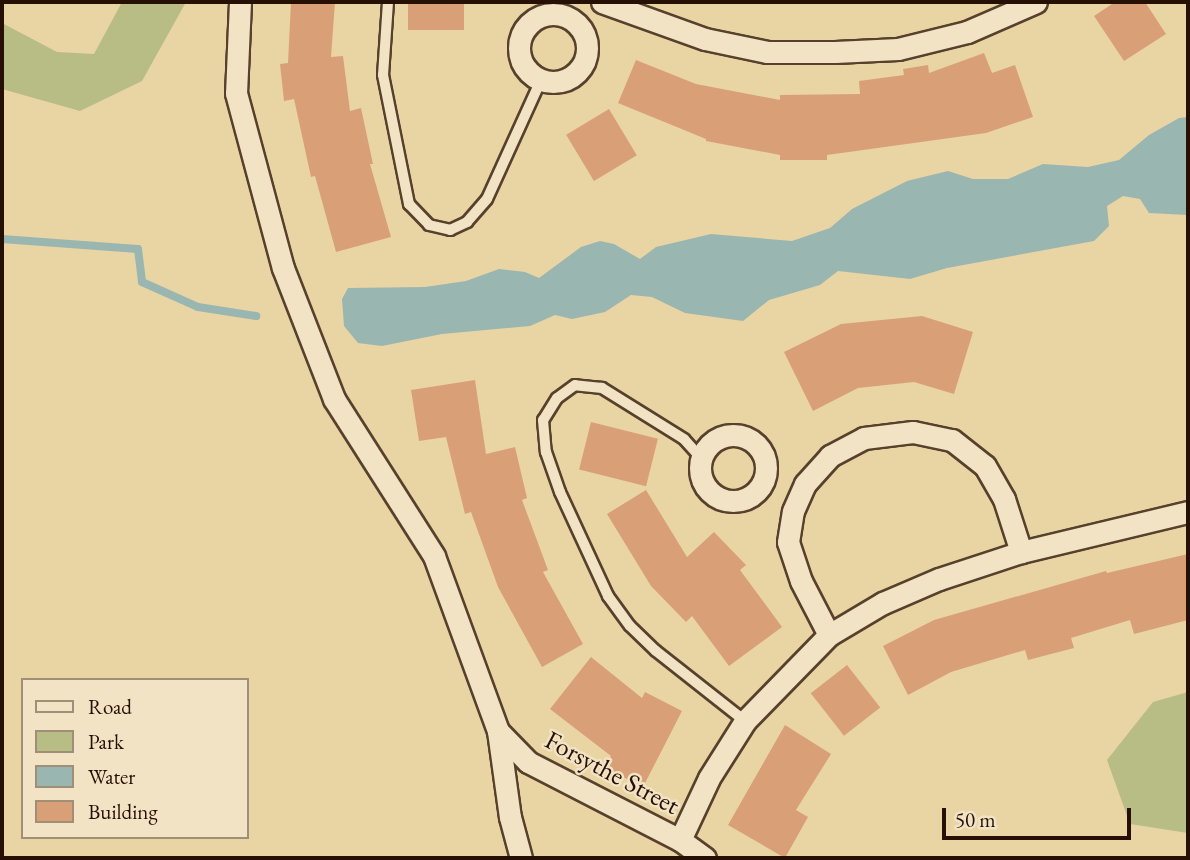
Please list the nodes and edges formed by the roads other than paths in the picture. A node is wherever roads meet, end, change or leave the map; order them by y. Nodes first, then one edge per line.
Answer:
1 (240, 2) edge
2 (388, 2) edge
3 (602, 2) edge
4 (1036, 2) edge
5 (572, 10) edge
6 (541, 80) junction
7 (701, 458) junction
8 (763, 484) junction
9 (799, 498) junction
10 (1188, 512) edge
11 (1021, 552) junction
12 (829, 635) junction
13 (744, 721) junction
14 (498, 731) junction
15 (680, 840) junction
16 (521, 858) edge
17 (705, 858) edge

1 - 14 street
2 - 6 lane
3 - 4 street
5 - 6 street
5 - 6 street
7 - 8 street
7 - 8 street
7 - 13 lane
8 - 9 street
9 - 11 street
9 - 12 street
10 - 11 street
11 - 12 street
12 - 13 street
13 - 15 street
14 - 15 street, Forsythe Street
14 - 16 street
15 - 17 street, Forsythe Street

